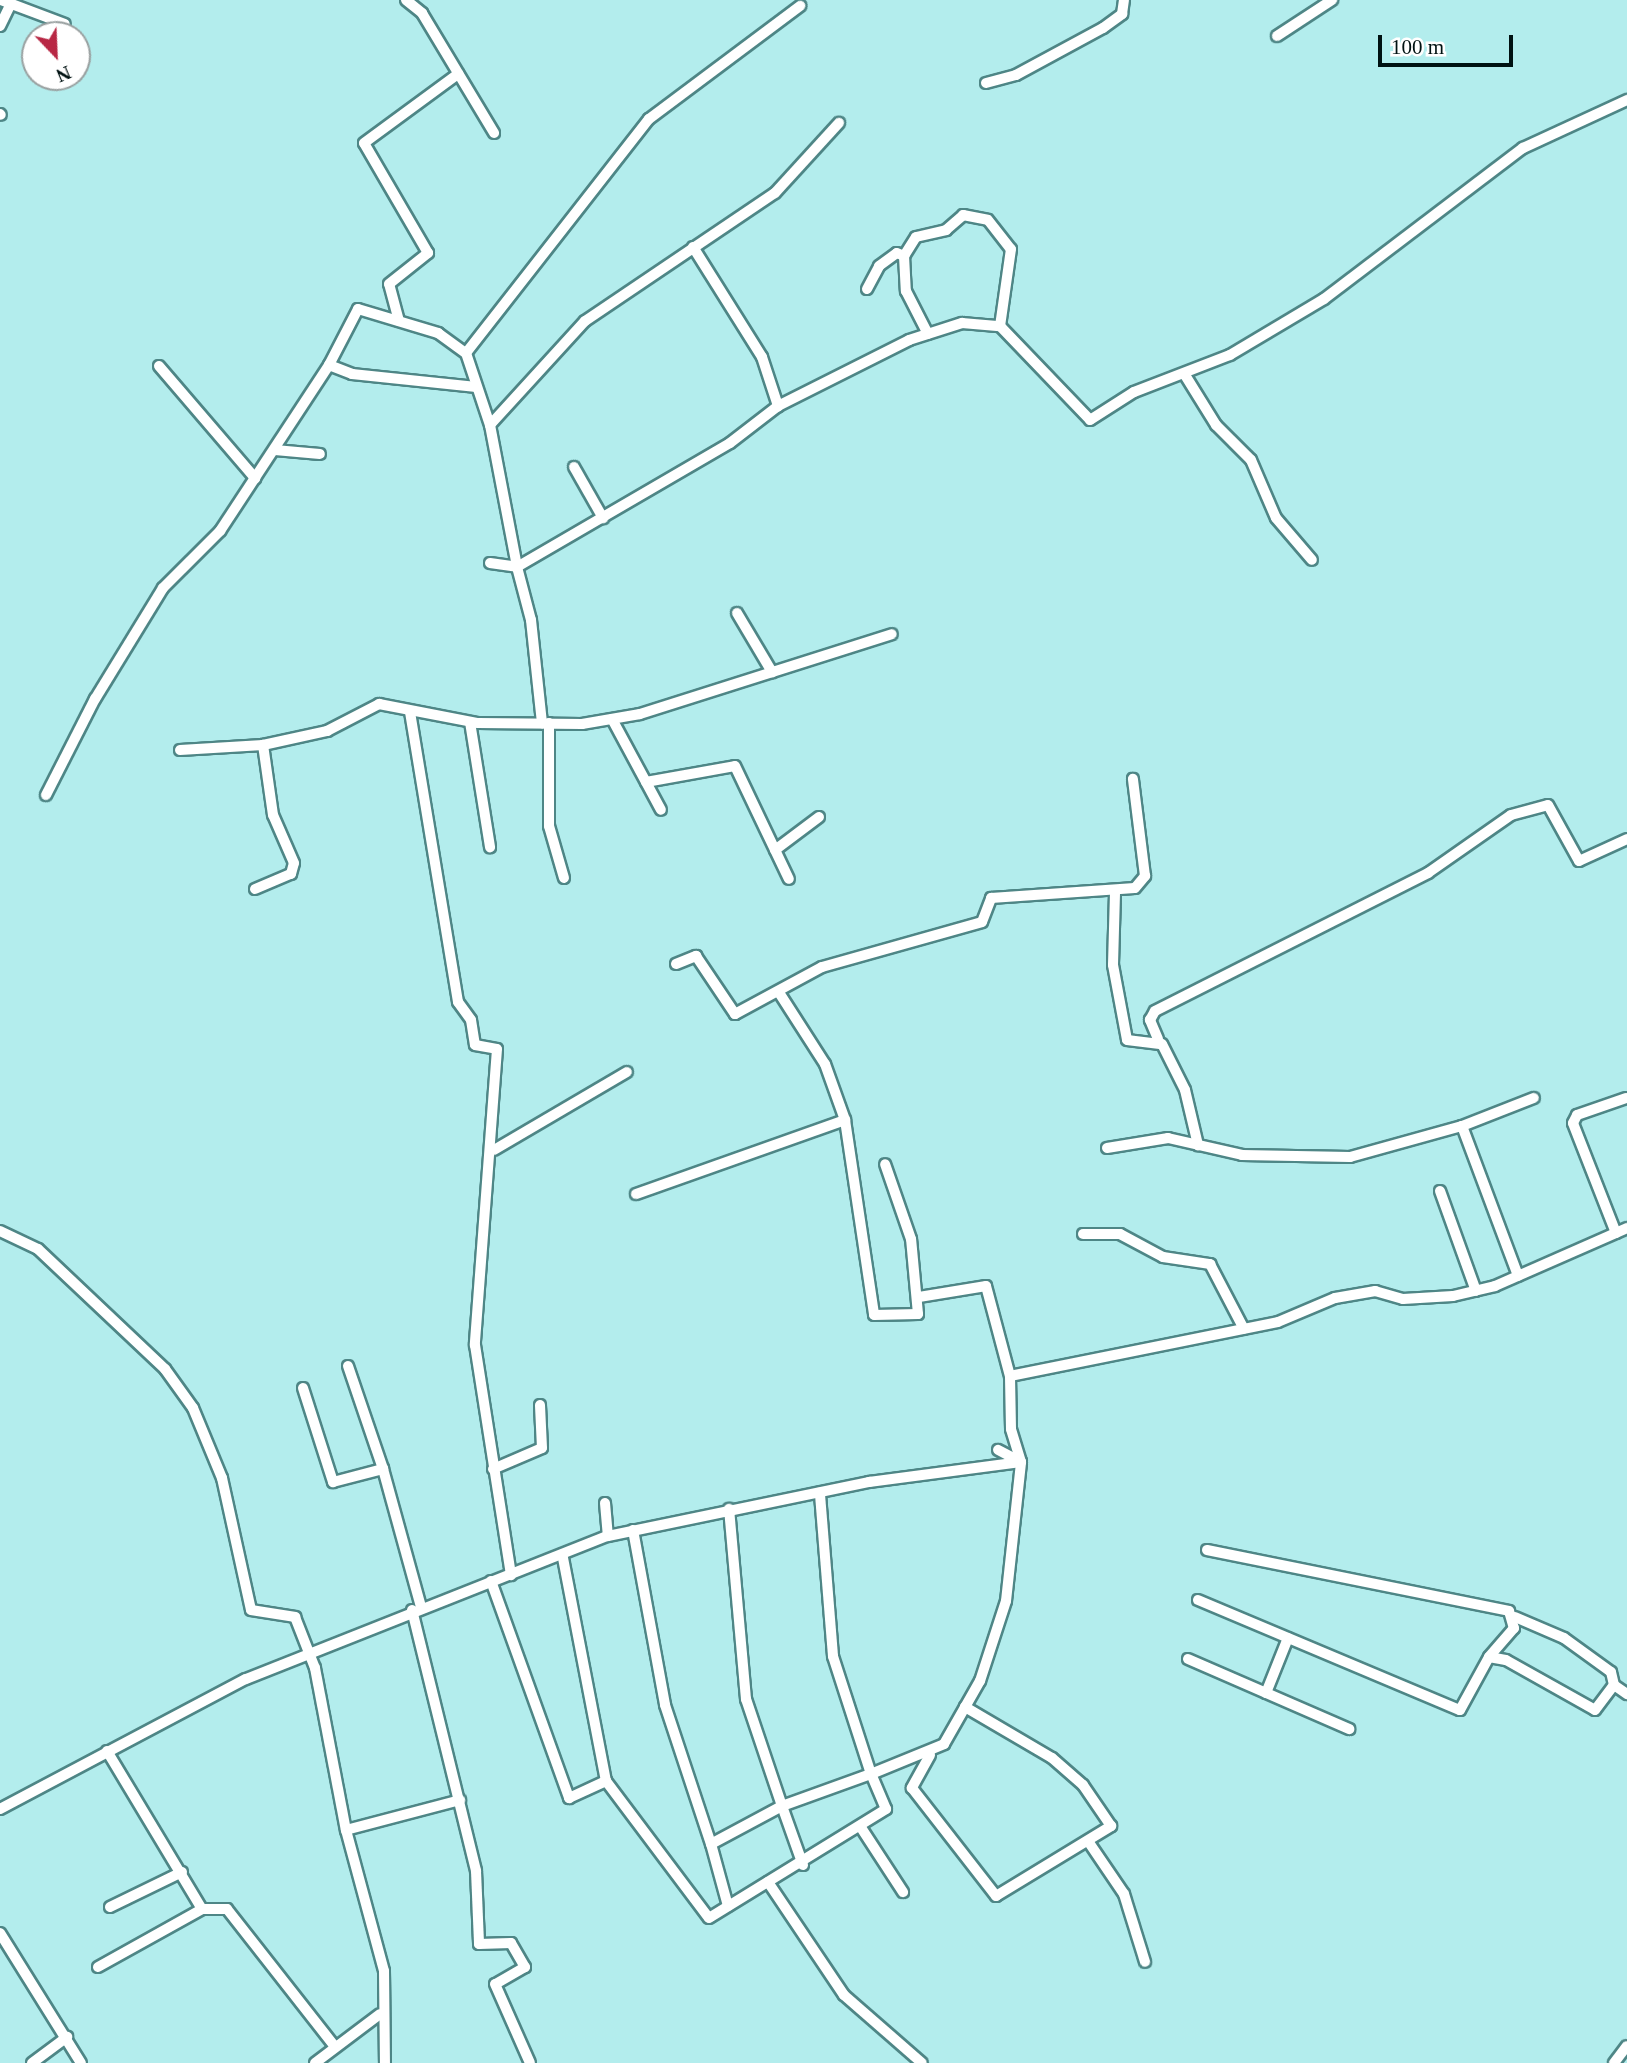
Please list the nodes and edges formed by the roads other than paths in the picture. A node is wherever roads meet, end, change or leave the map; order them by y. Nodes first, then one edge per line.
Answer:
1 (406, 0) edge
2 (1124, 0) edge
3 (1332, 0) edge
4 (6, 2) edge
5 (800, 6) dead end
6 (57, 21) edge
7 (0, 26) edge
8 (1277, 36) dead end
9 (458, 74) junction
10 (986, 83) dead end
11 (1627, 100) edge
12 (839, 122) dead end
13 (494, 133) dead end
14 (694, 247) junction
15 (905, 256) junction
16 (867, 289) dead end
17 (399, 321) junction
18 (1000, 326) junction
19 (928, 334) junction
20 (466, 353) junction
21 (329, 365) junction
22 (159, 366) dead end
23 (1185, 375) junction
24 (476, 387) junction
25 (778, 406) junction
26 (490, 425) junction
27 (275, 450) junction
28 (320, 454) dead end
29 (575, 467) dead end
30 (255, 478) junction
31 (603, 518) junction
32 (1312, 560) dead end
33 (490, 563) dead end
34 (517, 567) junction
35 (737, 612) dead end
36 (892, 634) dead end
37 (772, 671) junction
38 (410, 712) junction
39 (612, 719) junction
40 (470, 722) junction
41 (545, 723) junction
42 (262, 745) junction
43 (180, 750) dead end
44 (1133, 779) dead end
45 (646, 782) junction
46 (46, 795) dead end
47 (661, 810) dead end
48 (819, 817) dead end
49 (1627, 839) edge
50 (490, 847) dead end
51 (775, 850) junction
52 (564, 878) dead end
53 (789, 879) dead end
54 (255, 889) dead end
55 (1115, 893) junction
56 (676, 964) dead end
57 (780, 994) junction
58 (1158, 1039) junction
59 (627, 1072) dead end
60 (1534, 1098) dead end
61 (1626, 1098) edge
62 (845, 1120) junction
63 (1462, 1126) junction
64 (1198, 1145) junction
65 (1107, 1148) dead end
66 (494, 1150) junction
67 (885, 1164) dead end
68 (1440, 1191) dead end
69 (636, 1194) dead end
70 (1627, 1228) edge
71 (0, 1231) edge
72 (1616, 1233) junction
73 (1083, 1234) dead end
74 (1518, 1276) junction
75 (1476, 1291) junction
76 (919, 1297) junction
77 (1244, 1329) junction
78 (348, 1366) dead end
79 (1010, 1376) junction
80 (303, 1388) dead end
81 (540, 1405) dead end
82 (998, 1450) dead end
83 (1021, 1462) junction
84 (383, 1469) junction
85 (493, 1469) junction
86 (820, 1493) junction
87 (605, 1503) dead end
88 (729, 1509) junction
89 (634, 1530) junction
90 (608, 1536) junction
91 (1208, 1550) dead end
92 (563, 1558) junction
93 (511, 1575) junction
94 (491, 1581) junction
95 (1198, 1600) dead end
96 (416, 1608) junction
97 (1515, 1617) junction
98 (1288, 1638) junction
99 (311, 1655) junction
100 (1489, 1657) junction
101 (1188, 1659) dead end
102 (1614, 1685) junction
103 (1266, 1693) junction
104 (1627, 1694) edge
105 (965, 1707) junction
106 (1349, 1729) dead end
107 (107, 1751) junction
108 (930, 1755) junction
109 (871, 1774) junction
110 (606, 1781) junction
111 (460, 1800) junction
112 (782, 1806) junction
113 (0, 1809) edge
114 (860, 1826) junction
115 (346, 1830) junction
116 (711, 1844) junction
117 (1090, 1844) junction
118 (803, 1865) junction
119 (182, 1872) junction
120 (768, 1882) junction
121 (903, 1892) dead end
122 (728, 1906) junction
123 (110, 1907) dead end
124 (202, 1909) junction
125 (0, 1933) edge
126 (1145, 1962) dead end
127 (98, 1967) dead end
128 (380, 2014) junction
129 (67, 2037) junction
130 (333, 2044) junction
131 (1627, 2046) edge
132 (32, 2063) edge
133 (81, 2063) edge
134 (315, 2063) edge
135 (385, 2063) edge
136 (530, 2063) edge
137 (922, 2063) edge
138 (1614, 2063) edge

1 - 9 street
2 - 10 street
3 - 8 street
4 - 6 street
4 - 7 street
5 - 20 street
9 - 13 street
9 - 17 street
11 - 23 street
12 - 14 street
14 - 25 street
14 - 26 street
15 - 16 street
15 - 18 street
15 - 19 street
17 - 20 street
17 - 21 street
18 - 19 street
18 - 23 street
19 - 25 street
20 - 24 street
21 - 24 street
21 - 27 street
22 - 30 street
23 - 32 street
24 - 26 street
25 - 31 street
26 - 34 street
27 - 28 street
27 - 30 street
29 - 31 street
30 - 46 street
31 - 34 street
33 - 34 street
34 - 41 street
35 - 37 street
36 - 37 street
37 - 39 street
38 - 40 street
38 - 42 street
38 - 66 street
39 - 41 street
39 - 45 street
40 - 41 street
40 - 50 street
41 - 52 street
42 - 43 street
42 - 54 street
44 - 55 street
45 - 47 street
45 - 51 street
48 - 51 street
49 - 58 street
51 - 53 street
55 - 57 street
55 - 58 street
56 - 57 street
57 - 62 street
58 - 64 street
59 - 66 street
60 - 63 street
61 - 72 street
62 - 69 street
62 - 76 street
63 - 64 street
63 - 74 street
64 - 65 street
66 - 85 street
67 - 76 street
68 - 75 street
70 - 72 street
71 - 99 street
72 - 74 street
73 - 77 street
74 - 75 street
75 - 77 street
76 - 79 street
77 - 79 street
78 - 84 street
79 - 83 street
80 - 84 street
81 - 85 street
82 - 83 street
83 - 86 street
83 - 105 street
84 - 96 street
85 - 93 street
86 - 88 street
86 - 109 street
87 - 90 street
88 - 89 street
88 - 112 street
89 - 90 street
89 - 116 street
90 - 92 street
91 - 97 street
92 - 93 street
92 - 110 street
93 - 94 street
94 - 96 street
94 - 110 street
95 - 98 street
96 - 99 street
96 - 111 street
97 - 100 street
97 - 102 street
98 - 100 street
98 - 103 street
99 - 107 street
99 - 115 street
100 - 102 street
101 - 103 street
102 - 104 street
103 - 106 street
105 - 108 street
105 - 117 street
107 - 113 street
107 - 119 street
108 - 109 street
108 - 117 street
109 - 112 street
109 - 114 street
110 - 122 street
111 - 115 street
111 - 136 street
112 - 116 street
112 - 118 street
114 - 118 street
114 - 121 street
115 - 128 street
116 - 122 street
117 - 126 street
118 - 120 street
119 - 123 street
119 - 124 street
120 - 122 street
120 - 137 street
124 - 127 street
124 - 130 street
125 - 129 street
128 - 130 street
128 - 135 street
129 - 132 street
129 - 133 street
130 - 134 street
131 - 138 street

